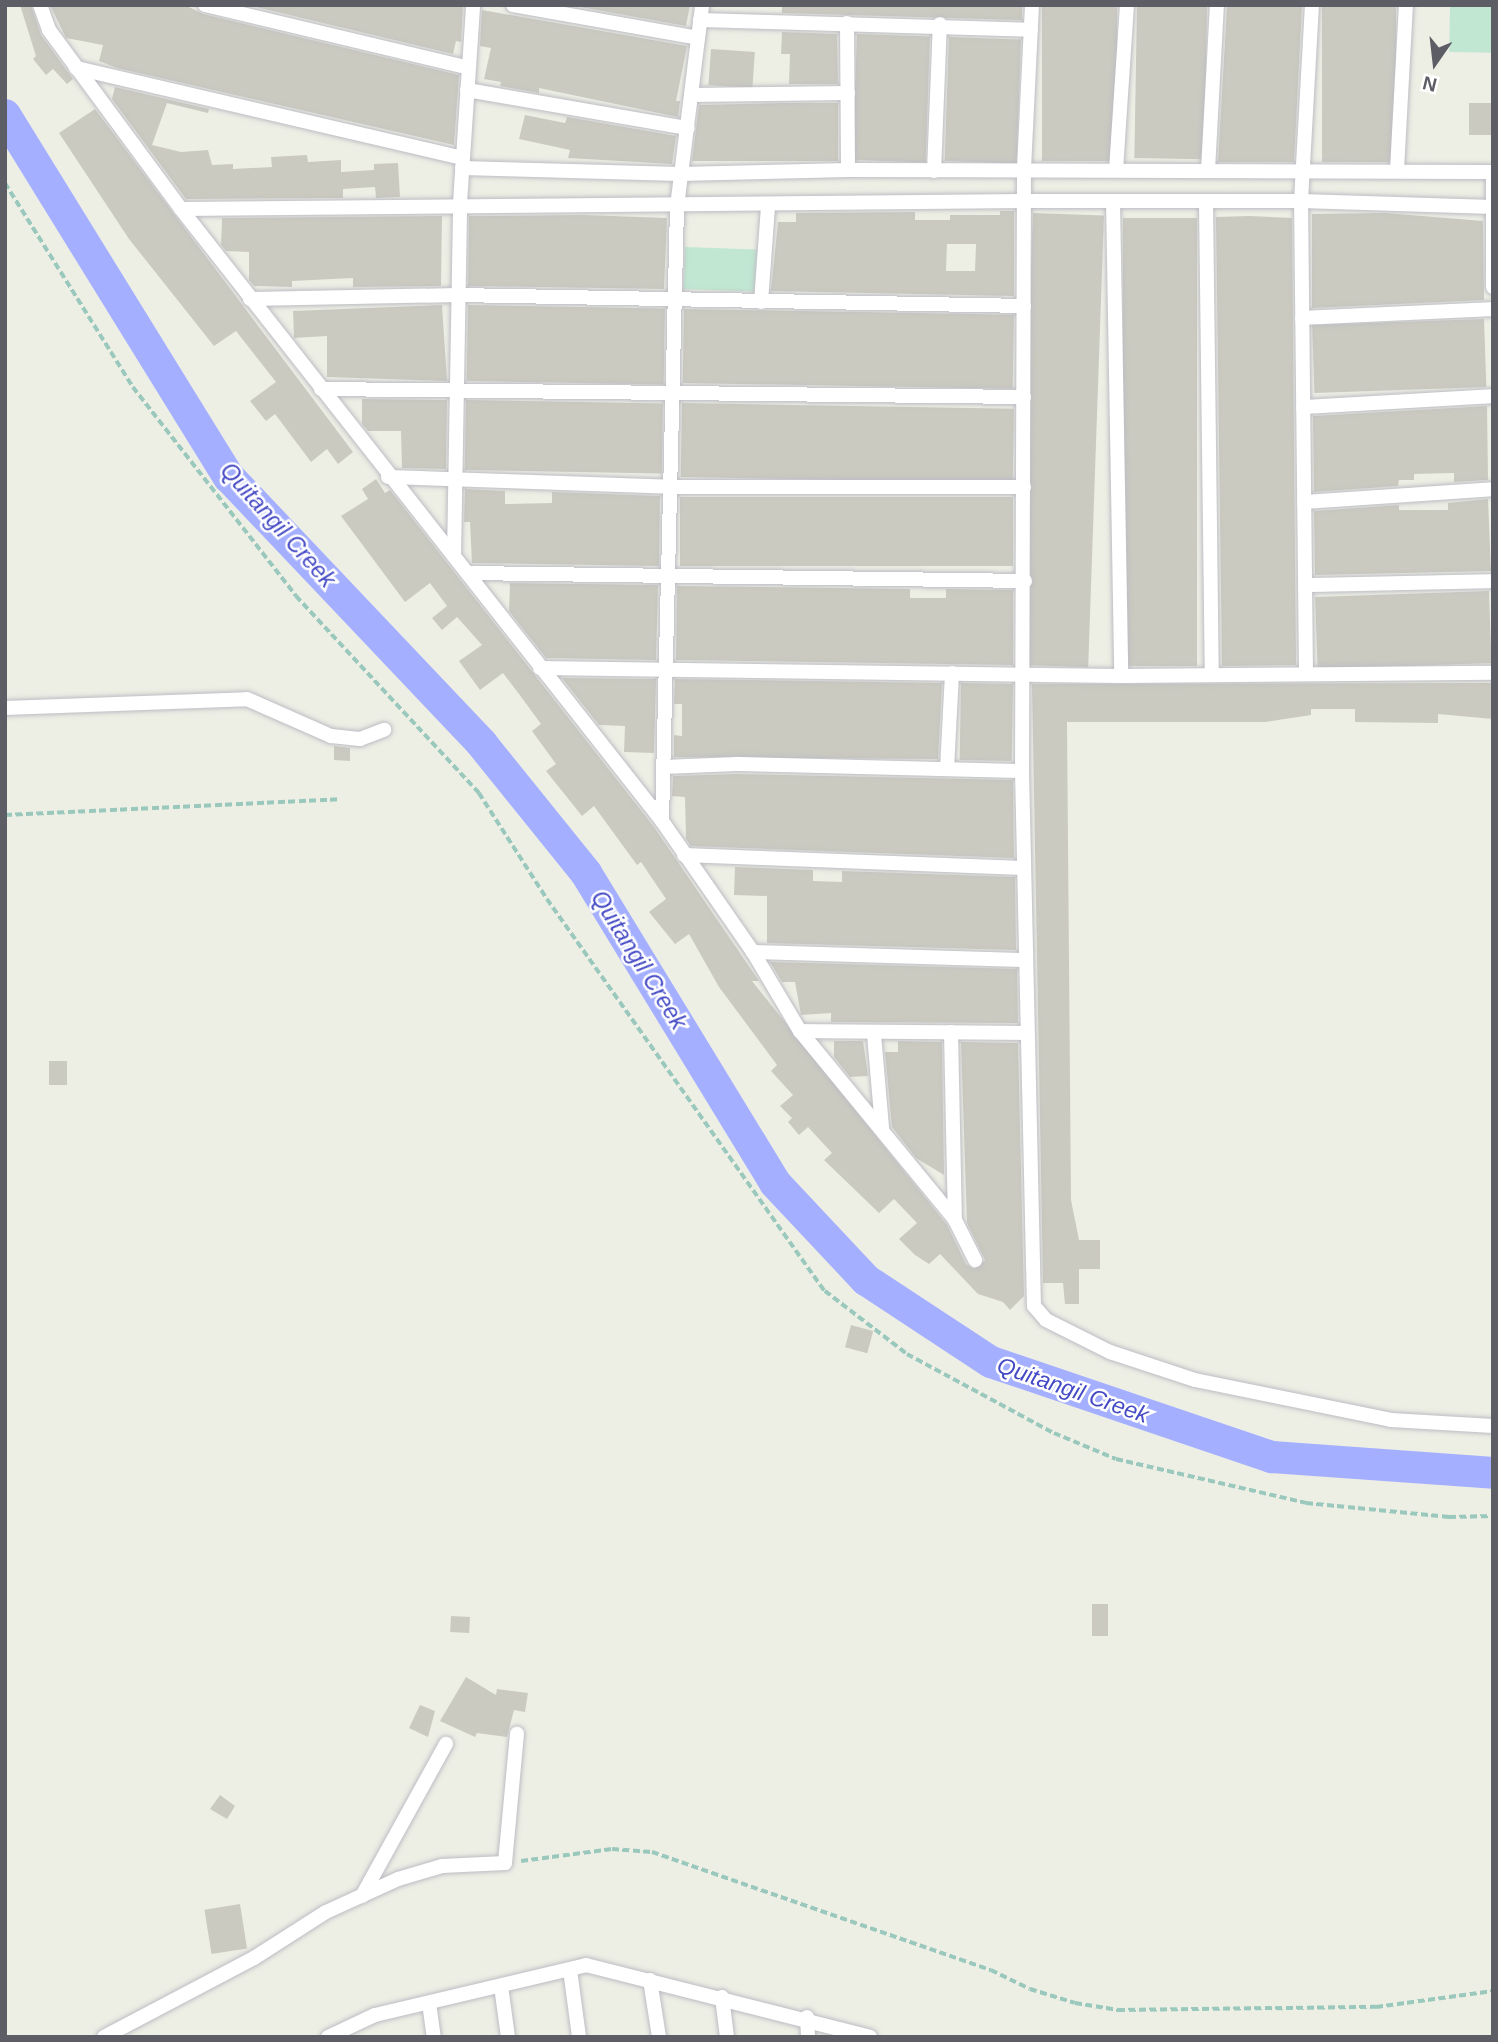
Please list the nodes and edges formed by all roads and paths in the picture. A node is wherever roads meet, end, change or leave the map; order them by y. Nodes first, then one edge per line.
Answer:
1 (40, 5) edge
2 (205, 5) edge
3 (473, 5) edge
4 (513, 5) edge
5 (1032, 5) edge
6 (1127, 5) edge
7 (1217, 5) edge
8 (1312, 5) edge
9 (1406, 5) edge
10 (701, 13) edge
11 (847, 23) junction
12 (940, 24) junction
13 (1031, 30) junction
14 (698, 38) junction
15 (76, 68) junction
16 (469, 68) junction
17 (467, 90) junction
18 (848, 93) junction
19 (691, 95) junction
20 (688, 128) junction
21 (462, 163) junction
22 (848, 170) junction
23 (1024, 170) junction
24 (1116, 170) junction
25 (1208, 170) junction
26 (1301, 170) junction
27 (1397, 170) junction
28 (934, 171) junction
29 (680, 174) junction
30 (1493, 174) edge
31 (5, 183) edge
32 (1024, 201) junction
33 (1113, 201) junction
34 (1206, 201) junction
35 (1301, 201) junction
36 (460, 203) junction
37 (768, 206) junction
38 (677, 207) junction
39 (1492, 207) edge
40 (181, 209) junction
41 (1493, 287) edge
42 (458, 295) junction
43 (250, 299) junction
44 (677, 299) junction
45 (761, 302) junction
46 (1024, 306) junction
47 (1493, 309) edge
48 (1302, 318) junction
49 (321, 389) junction
50 (456, 390) junction
51 (675, 394) junction
52 (1493, 396) edge
53 (1024, 397) junction
54 (1303, 407) junction
55 (388, 477) junction
56 (454, 477) junction
57 (670, 487) junction
58 (1024, 487) junction
59 (1493, 489) edge
60 (1304, 502) junction
61 (454, 556) junction
62 (468, 573) junction
63 (667, 578) junction
64 (1025, 580) junction
65 (1493, 581) edge
66 (1306, 585) junction
67 (540, 668) junction
68 (665, 669) junction
69 (952, 673) junction
70 (1493, 673) edge
71 (1025, 674) junction
72 (1306, 674) junction
73 (1212, 675) junction
74 (1121, 676) junction
75 (5, 708) edge
76 (383, 730) dead end
77 (663, 767) junction
78 (947, 769) junction
79 (1022, 772) junction
80 (340, 799) dead end
81 (5, 815) edge
82 (662, 821) junction
83 (684, 855) junction
84 (1023, 868) junction
85 (753, 951) junction
86 (1023, 960) junction
87 (800, 1031) junction
88 (951, 1032) junction
89 (1026, 1033) junction
90 (874, 1034) junction
91 (882, 1128) junction
92 (954, 1220) junction
93 (975, 1260) dead end
94 (1493, 1426) edge
95 (1493, 1516) edge
96 (517, 1734) dead end
97 (446, 1744) dead end
98 (505, 1863) junction
99 (362, 1896) junction
100 (570, 1969) junction
101 (650, 1980) junction
102 (501, 1986) junction
103 (1493, 1990) edge
104 (722, 1997) junction
105 (429, 2003) junction
106 (807, 2017) junction
107 (104, 2037) edge
108 (328, 2037) edge
109 (434, 2037) edge
110 (508, 2037) edge
111 (579, 2037) edge
112 (659, 2037) edge
113 (727, 2037) edge
114 (808, 2037) edge
115 (870, 2037) edge

1 - 15 street
2 - 16 street
3 - 16 street
4 - 14 street
5 - 13 street
6 - 24 street
7 - 25 street
8 - 26 street
9 - 27 street
10 - 11 street
10 - 14 street
11 - 12 street
11 - 18 street
12 - 13 street
12 - 28 street
13 - 23 street
14 - 19 street
15 - 21 street
15 - 40 street
16 - 17 street
17 - 20 street
17 - 21 street
18 - 19 street
18 - 22 street
19 - 20 street
20 - 29 street
21 - 29 street
21 - 36 street
22 - 28 street
22 - 29 street
23 - 24 street
23 - 28 street
23 - 32 street
24 - 25 street
25 - 26 street
26 - 27 street
26 - 35 street
27 - 30 street
29 - 38 street
30 - 39 street
31 - 95 path
32 - 33 street
32 - 37 street
32 - 46 street
33 - 34 street
33 - 74 street
34 - 35 street
34 - 73 street
35 - 39 street
35 - 48 street
36 - 38 street
36 - 40 street
36 - 42 street
37 - 38 street
37 - 45 street
38 - 44 street
39 - 41 street
40 - 43 street
42 - 43 street
42 - 44 street
42 - 50 street
43 - 49 street
44 - 45 street
44 - 51 street
45 - 46 street
46 - 53 street
47 - 48 street
48 - 54 street
49 - 50 street
49 - 55 street
50 - 51 street
50 - 56 street
51 - 53 street
51 - 57 street
52 - 54 street
53 - 58 street
54 - 60 street
55 - 56 street
55 - 61 street
56 - 57 street
56 - 61 street
57 - 58 street
57 - 63 street
58 - 64 street
59 - 60 street
60 - 66 street
61 - 62 street
62 - 63 street
62 - 67 street
63 - 64 street
63 - 68 street
64 - 71 street
65 - 66 street
66 - 72 street
67 - 68 street
67 - 82 street
68 - 69 street
68 - 77 street
69 - 71 street
69 - 78 street
70 - 72 street
71 - 74 street
71 - 79 street
72 - 73 street
73 - 74 street
75 - 76 street
77 - 78 street
77 - 82 street
78 - 79 street
79 - 84 street
80 - 81 path
82 - 83 street
83 - 84 street
83 - 85 street
84 - 86 street
85 - 86 street
85 - 87 street
86 - 89 street
87 - 90 street
87 - 91 street
88 - 89 street
88 - 90 street
88 - 92 street
89 - 94 street
90 - 91 street
91 - 92 street
92 - 93 street
96 - 98 street
97 - 99 street
98 - 99 street
98 - 103 path
99 - 107 street
100 - 101 street
100 - 102 street
100 - 111 street
101 - 104 street
101 - 112 street
102 - 105 street
102 - 110 street
104 - 106 street
104 - 113 street
105 - 108 street
105 - 109 street
106 - 114 street
106 - 115 street

